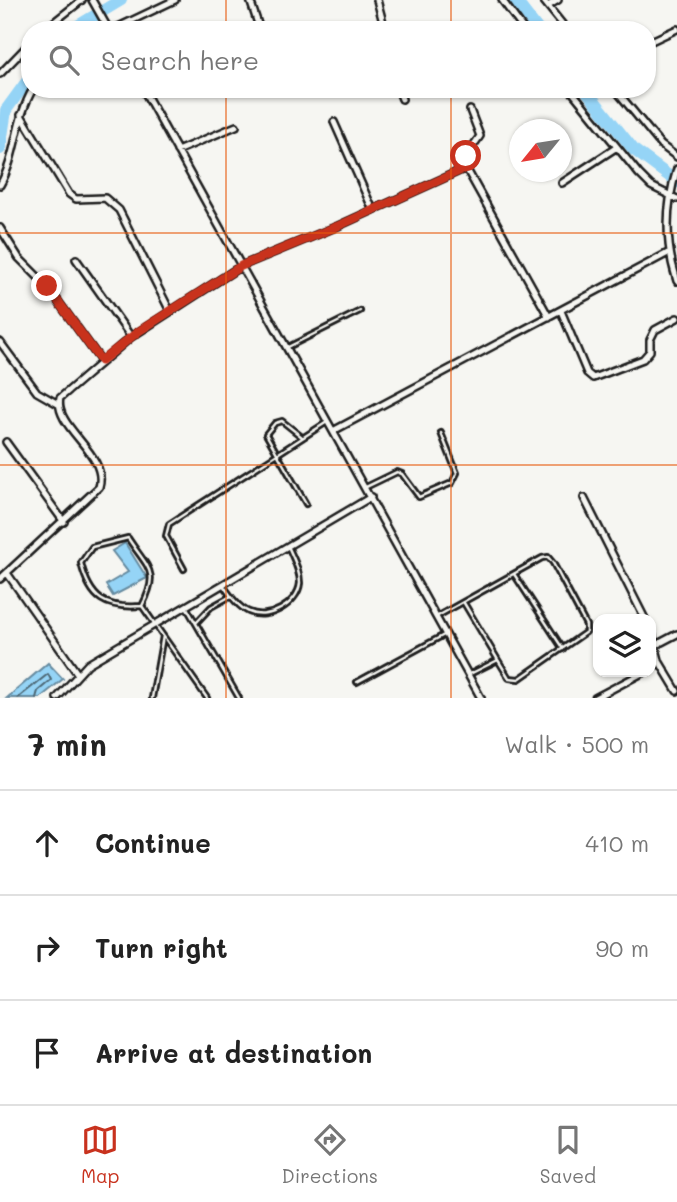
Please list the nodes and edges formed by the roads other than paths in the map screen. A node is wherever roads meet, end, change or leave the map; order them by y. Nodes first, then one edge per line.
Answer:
1 (82, 0) edge
2 (175, 0) edge
3 (250, 0) edge
4 (377, 0) edge
5 (502, 0) edge
6 (543, 0) edge
7 (558, 0) edge
8 (93, 1) edge
9 (548, 6) junction
10 (55, 21) edge
11 (105, 21) edge
12 (130, 21) edge
13 (257, 21) edge
14 (383, 21) edge
15 (517, 21) edge
16 (560, 21) edge
17 (677, 29) edge
18 (656, 39) edge
19 (21, 52) edge
20 (0, 74) edge
21 (29, 98) edge
22 (148, 98) edge
23 (577, 98) edge
24 (622, 98) edge
25 (470, 110) dead end
26 (21, 115) junction
27 (334, 122) dead end
28 (236, 126) dead end
29 (617, 147) junction
30 (177, 151) junction
31 (677, 157) edge
32 (466, 168) junction
33 (677, 169) edge
34 (562, 183) dead end
35 (0, 185) edge
36 (669, 195) junction
37 (677, 199) edge
38 (373, 210) junction
39 (0, 228) edge
40 (668, 253) junction
41 (76, 259) dead end
42 (241, 266) junction
43 (677, 281) edge
44 (170, 311) junction
45 (360, 311) dead end
46 (561, 311) junction
47 (549, 317) junction
48 (677, 318) edge
49 (131, 337) junction
50 (0, 342) edge
51 (287, 348) junction
52 (101, 361) junction
53 (58, 404) junction
54 (328, 421) junction
55 (333, 431) junction
56 (441, 433) dead end
57 (302, 437) junction
58 (6, 442) dead end
59 (276, 454) junction
60 (366, 487) junction
61 (371, 497) junction
62 (584, 498) dead end
63 (306, 504) dead end
64 (64, 522) junction
65 (288, 547) junction
66 (184, 569) dead end
67 (7, 573) junction
68 (514, 574) junction
69 (0, 579) edge
70 (222, 584) junction
71 (231, 596) junction
72 (464, 603) junction
73 (186, 605) junction
74 (142, 606) junction
75 (642, 614) edge
76 (436, 617) junction
77 (155, 622) junction
78 (196, 623) junction
79 (446, 634) junction
80 (677, 635) edge
81 (163, 636) junction
82 (656, 645) joint
83 (563, 649) junction
84 (658, 657) junction
85 (498, 660) junction
86 (656, 660) edge
87 (77, 673) junction
88 (468, 675) junction
89 (635, 677) edge
90 (357, 681) dead end
91 (677, 691) edge
92 (57, 698) edge
93 (152, 698) edge
94 (207, 698) edge
95 (239, 698) edge
96 (481, 698) edge
97 (595, 698) edge

1 - 10 street
2 - 12 street
3 - 13 street
4 - 14 street
5 - 15 street
6 - 9 street
7 - 9 street
8 - 11 street
9 - 16 street
17 - 18 street
19 - 20 street
21 - 26 street
22 - 30 street
23 - 29 street
24 - 31 street
25 - 32 street
26 - 35 street
26 - 44 street
27 - 38 street
28 - 30 street
29 - 34 street
29 - 36 street
30 - 42 street
32 - 38 street
32 - 47 street
33 - 36 street
36 - 37 street
36 - 40 street
38 - 42 street
39 - 52 street
40 - 43 street
40 - 46 street
41 - 49 street
42 - 44 street
42 - 51 street
44 - 49 street
45 - 51 lane
46 - 47 street
46 - 48 street
47 - 55 street
49 - 52 street
50 - 53 street
51 - 54 street
52 - 53 street
53 - 64 street
54 - 55 street
54 - 57 lane
55 - 60 street
56 - 60 lane
57 - 59 lane
57 - 59 lane
58 - 64 street
59 - 63 lane
59 - 66 lane
60 - 61 street
61 - 65 street
61 - 76 street
62 - 75 street
64 - 67 street
65 - 70 street
65 - 71 lane
67 - 69 street
67 - 87 street
68 - 72 lane
68 - 83 lane
68 - 83 lane
70 - 71 lane
70 - 73 street
71 - 78 lane
72 - 76 lane
72 - 85 lane
73 - 77 street
73 - 78 lane
74 - 74 lane
74 - 77 lane
76 - 79 street
77 - 81 lane
77 - 87 street
78 - 95 lane
79 - 88 street
79 - 90 lane
80 - 82 street
81 - 93 lane
81 - 94 lane
82 - 84 street
83 - 85 lane
84 - 86 street
84 - 91 street
85 - 88 lane
87 - 92 street
88 - 96 street
89 - 97 street

